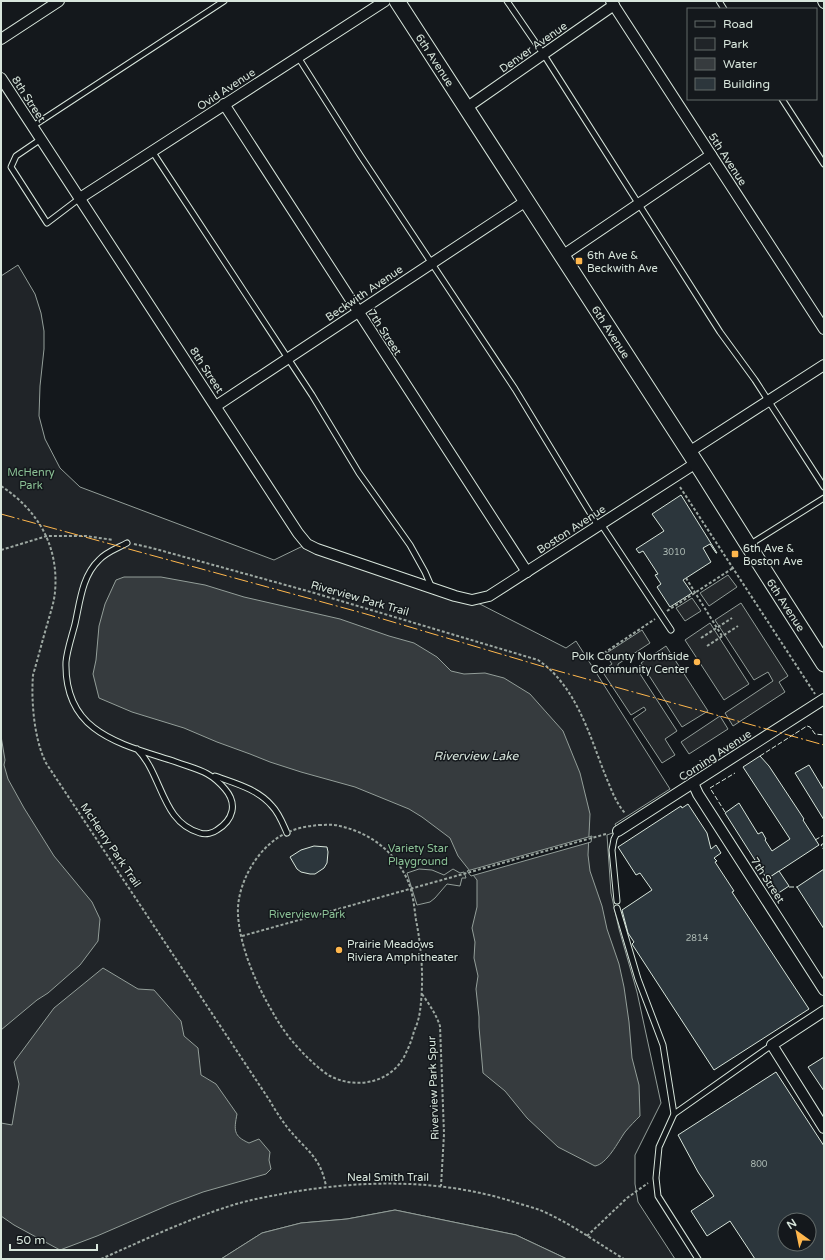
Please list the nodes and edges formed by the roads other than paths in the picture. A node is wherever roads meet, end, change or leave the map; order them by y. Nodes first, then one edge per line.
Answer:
1 (59, 1) edge
2 (224, 1) edge
3 (385, 1) edge
4 (397, 1) edge
5 (507, 1) edge
6 (613, 3) edge
7 (1, 39) edge
8 (544, 55) junction
9 (298, 57) junction
10 (1, 78) edge
11 (783, 100) edge
12 (224, 104) junction
13 (466, 108) junction
14 (33, 126) junction
15 (41, 139) junction
16 (152, 151) junction
17 (711, 155) junction
18 (824, 164) edge
19 (80, 198) junction
20 (526, 201) junction
21 (639, 204) junction
22 (562, 256) junction
23 (432, 263) junction
24 (358, 312) junction
25 (824, 329) edge
26 (288, 359) junction
27 (824, 365) edge
28 (768, 401) junction
29 (216, 406) junction
30 (693, 457) junction
31 (824, 487) edge
32 (824, 498) edge
33 (599, 525) junction
34 (127, 543) road end
35 (748, 545) junction
36 (526, 572) junction
37 (432, 589) junction
38 (455, 596) joint
39 (671, 630) dead end
40 (824, 664) edge
41 (824, 699) edge
42 (137, 749) junction
43 (208, 773) junction
44 (693, 783) junction
45 (618, 831) joint
46 (286, 833) road end
47 (617, 901) dead end
48 (617, 908) dead end
49 (824, 990) edge
50 (824, 1011) edge
51 (772, 1046) junction
52 (674, 1114) junction
53 (824, 1128) edge
54 (698, 1259) edge

1 - 7 street
2 - 14 lane
3 - 9 street, Ovid Avenue
4 - 13 main road, 6th Avenue
5 - 8 lane
6 - 8 street, Denver Avenue
6 - 17 street, 5th Avenue
8 - 13 street, Denver Avenue
8 - 21 lane
9 - 12 street, Ovid Avenue
9 - 23 lane
10 - 14 street, 8th Street
11 - 18 lane
12 - 16 street, Ovid Avenue
12 - 24 street, 7th Street
13 - 20 main road, 6th Avenue
14 - 15 street, 8th Street
15 - 19 street, 8th Street
15 - 19 lane
16 - 19 street, Ovid Avenue
16 - 26 lane
17 - 21 street
17 - 25 street, 5th Avenue
19 - 29 street, 8th Street
20 - 22 main road, 6th Avenue
20 - 23 street, Beckwith Avenue
21 - 22 street
21 - 28 lane
22 - 30 main road, 6th Avenue
23 - 24 street, Beckwith Avenue
23 - 33 lane
24 - 26 street, Beckwith Avenue
24 - 36 street, 7th Street
26 - 29 street, Beckwith Avenue
26 - 37 lane
27 - 28 street, Boston Avenue
28 - 30 street, Boston Avenue
28 - 31 lane
29 - 37 street, 8th Street
30 - 33 street, Boston Avenue
30 - 35 main road, 6th Avenue
32 - 35 lane
33 - 36 street, Boston Avenue
33 - 39 lane
34 - 42 lane
35 - 40 main road, 6th Avenue
36 - 38 street, Boston Avenue
37 - 38 street, 8th Street
41 - 44 street, Corning Avenue
42 - 43 lane
42 - 43 lane
43 - 46 lane
44 - 45 street, Corning Avenue
44 - 49 street, 7th Street
45 - 47 lane
48 - 52 lane
50 - 51 street
51 - 52 lane
51 - 53 street
52 - 54 lane

